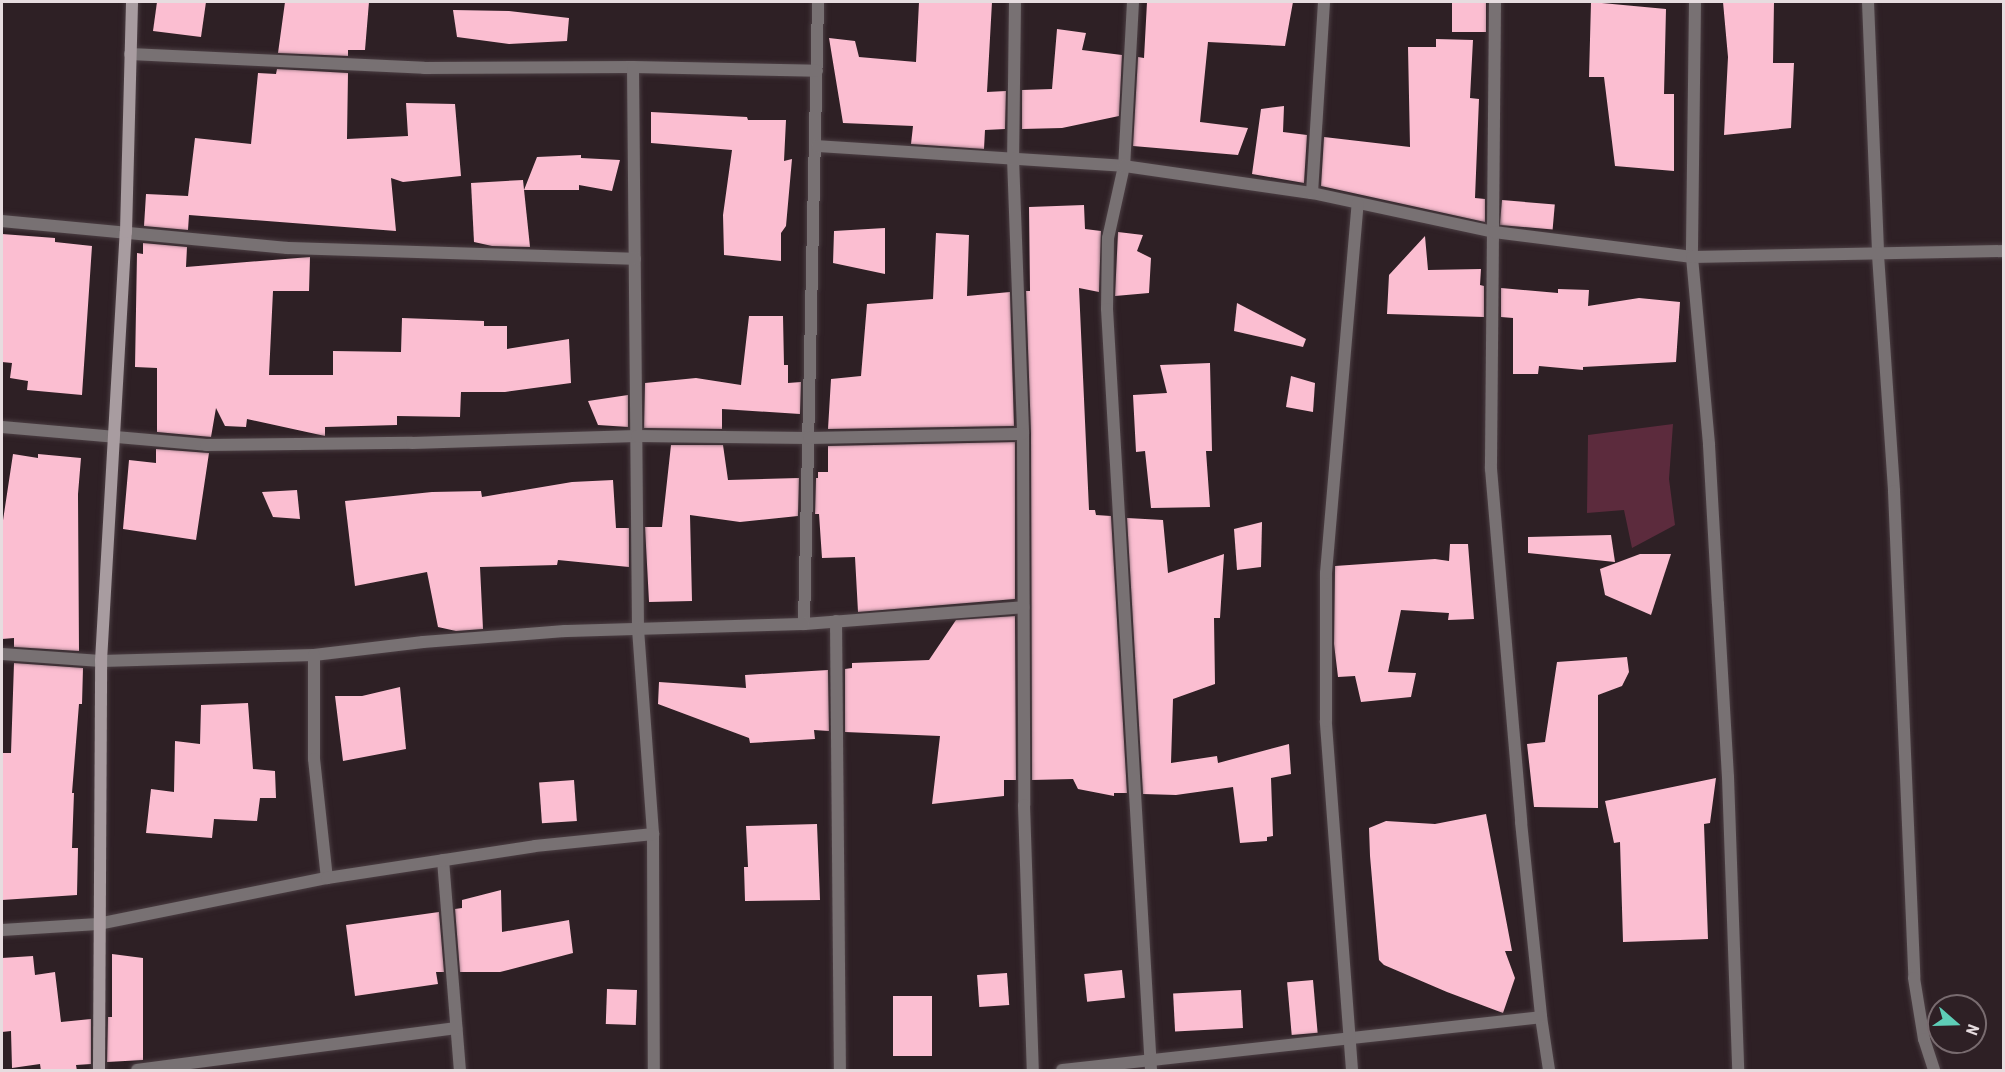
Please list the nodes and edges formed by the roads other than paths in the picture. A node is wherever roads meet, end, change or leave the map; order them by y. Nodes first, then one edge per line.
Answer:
1 (132, 2) edge
2 (818, 2) edge
3 (1015, 2) edge
4 (1133, 2) edge
5 (1324, 2) edge
6 (1495, 2) edge
7 (1695, 2) edge
8 (1868, 2) edge
9 (130, 54) junction
10 (633, 67) junction
11 (817, 71) junction
12 (817, 146) junction
13 (1013, 158) junction
14 (1124, 166) junction
15 (1312, 193) junction
16 (1358, 203) junction
17 (2, 221) edge
18 (1494, 231) junction
19 (126, 232) junction
20 (2004, 251) edge
21 (1878, 255) junction
22 (1692, 257) junction
23 (635, 259) junction
24 (2, 427) edge
25 (1023, 434) junction
26 (116, 436) junction
27 (637, 436) junction
28 (809, 438) junction
29 (1023, 607) junction
30 (836, 621) junction
31 (804, 624) junction
32 (638, 629) junction
33 (2, 654) edge
34 (314, 655) junction
35 (100, 662) junction
36 (653, 834) junction
37 (443, 860) junction
38 (327, 878) junction
39 (98, 924) junction
40 (2, 930) edge
41 (1541, 1017) junction
42 (456, 1028) junction
43 (1348, 1041) junction
44 (1151, 1066) edge
45 (99, 1071) edge
46 (138, 1071) edge
47 (460, 1071) edge
48 (654, 1071) edge
49 (840, 1071) edge
50 (1033, 1071) edge
51 (1062, 1071) edge
52 (1352, 1071) edge
53 (1549, 1071) edge
54 (1738, 1071) edge
55 (1934, 1071) edge

1 - 9 street
2 - 11 street
3 - 13 street
4 - 14 street
5 - 15 street
6 - 18 street
7 - 22 street
8 - 21 street
9 - 10 street
9 - 19 street
10 - 11 street
10 - 23 street
11 - 12 street
12 - 13 street
12 - 28 street
13 - 14 street
13 - 25 street
14 - 15 street
14 - 44 street
15 - 16 street
16 - 18 street
16 - 43 street
17 - 19 street
18 - 22 street
18 - 41 street
19 - 23 street
19 - 26 street
20 - 21 street
21 - 22 street
21 - 55 street
22 - 54 street
23 - 27 street
24 - 26 street
25 - 28 street
25 - 29 street
26 - 27 street
26 - 35 street
27 - 28 street
27 - 32 street
28 - 31 street
29 - 30 street
29 - 50 street
30 - 31 street
30 - 49 street
31 - 32 street
32 - 34 street
32 - 36 street
33 - 35 street
34 - 35 street
34 - 38 street
35 - 39 street
36 - 37 street
36 - 48 street
37 - 38 street
37 - 42 street
38 - 39 street
39 - 40 street
39 - 45 street
41 - 43 street
41 - 53 street
42 - 46 street
42 - 47 street
43 - 44 street
43 - 52 street
44 - 51 street

